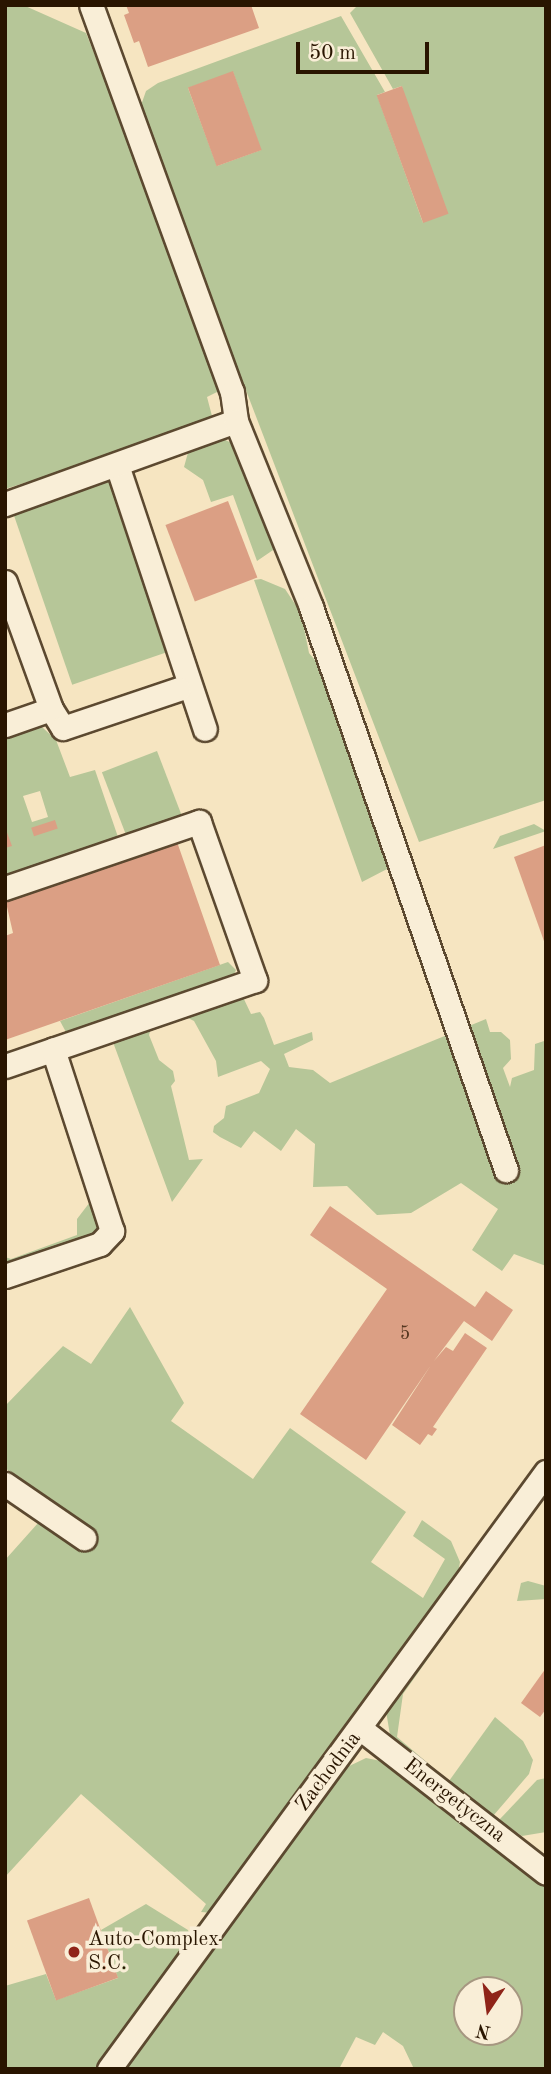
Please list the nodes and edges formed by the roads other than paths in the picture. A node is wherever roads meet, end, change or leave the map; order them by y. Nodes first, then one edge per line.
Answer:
1 (91, 5) edge
2 (236, 421) junction
3 (117, 465) junction
4 (5, 504) edge
5 (5, 582) edge
6 (179, 689) dead end
7 (51, 709) junction
8 (5, 725) edge
9 (205, 729) dead end
10 (5, 888) edge
11 (53, 1049) junction
12 (5, 1066) edge
13 (506, 1170) dead end
14 (5, 1276) edge
15 (546, 1472) edge
16 (5, 1483) edge
17 (84, 1538) dead end
18 (362, 1728) junction
19 (543, 1864) edge
20 (109, 2069) edge

1 - 2 street
2 - 3 street
2 - 13 street
3 - 4 street
3 - 9 street
5 - 7 street
6 - 7 street
7 - 8 street
10 - 11 street
11 - 12 street
11 - 14 street
15 - 18 street, Zachodnia
16 - 17 street
18 - 19 street, Energetyczna
18 - 20 street, Zachodnia

